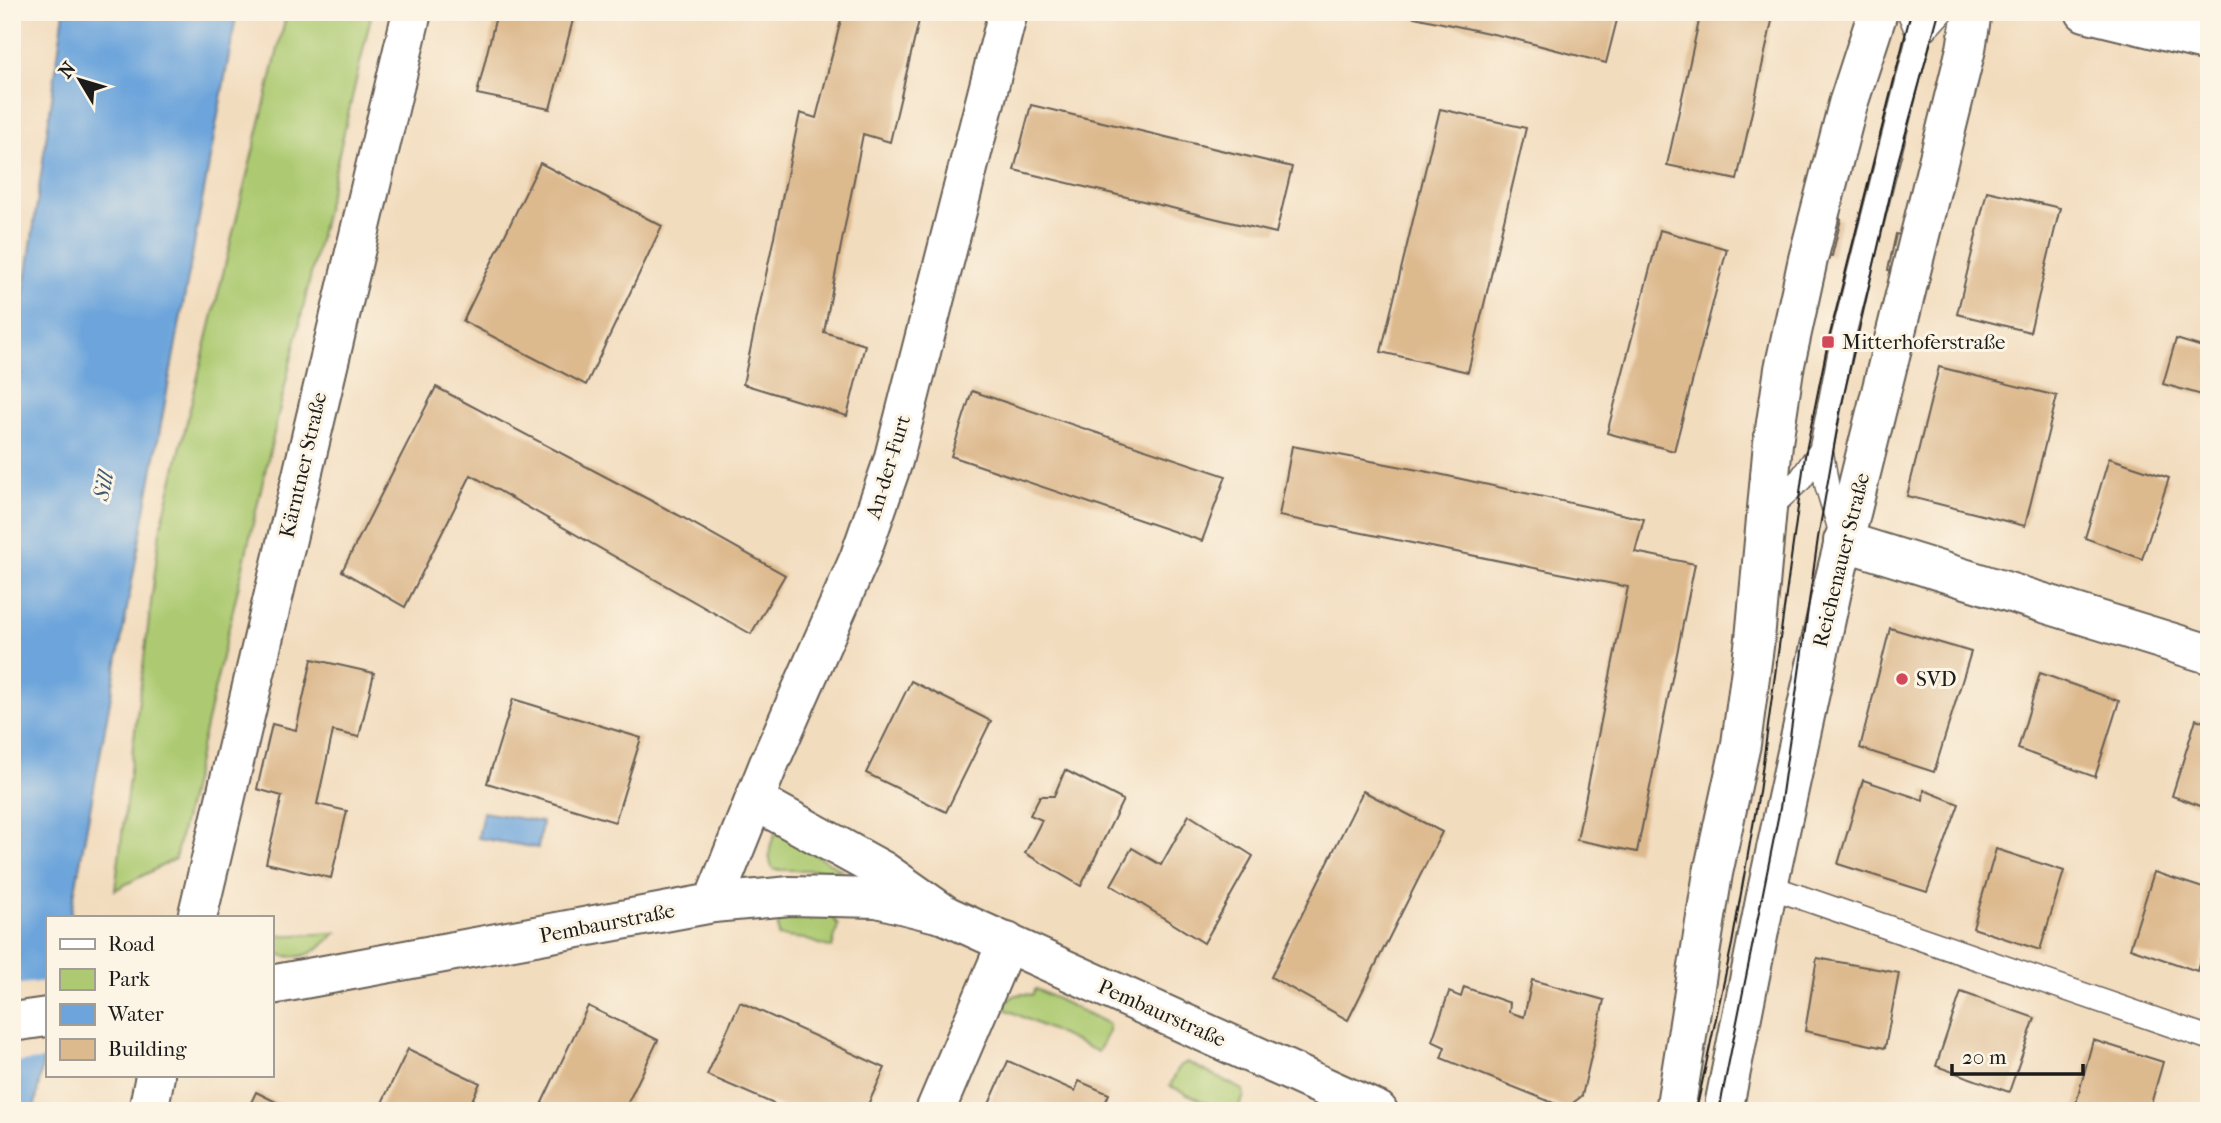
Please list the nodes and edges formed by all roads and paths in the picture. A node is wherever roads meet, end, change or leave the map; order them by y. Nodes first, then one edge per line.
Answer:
1 (412, 12) edge
2 (1008, 12) edge
3 (1878, 12) edge
4 (1909, 12) edge
5 (1941, 12) edge
6 (1972, 12) edge
7 (2085, 12) edge
8 (1919, 36) junction
9 (2209, 42) edge
10 (1821, 450) junction
11 (1766, 510) junction
12 (1843, 541) junction
13 (2209, 654) edge
14 (754, 800) junction
15 (1768, 886) junction
16 (713, 903) junction
17 (945, 915) junction
18 (197, 916) edge
19 (1007, 942) junction
20 (273, 985) edge
21 (46, 1017) edge
22 (12, 1022) edge
23 (2209, 1038) edge
24 (155, 1078) edge
25 (148, 1111) edge
26 (934, 1111) edge
27 (1378, 1111) edge
28 (1675, 1111) edge
29 (1725, 1111) edge

1 - 18 street, Kärntner Straße
2 - 14 street, An-der-Furt
3 - 11 street
4 - 8 lane
5 - 8 lane
6 - 12 street, Reichenauer Straße
7 - 9 street
8 - 10 lane
10 - 11 lane
10 - 12 lane
11 - 28 street
12 - 13 street
12 - 15 street, Reichenauer Straße
14 - 16 street, An-der-Furt
14 - 17 street, Pembaurstraße
15 - 23 lane
15 - 29 street, Reichenauer Straße
16 - 17 street, Pembaurstraße
16 - 20 street, Pembaurstraße
17 - 19 street, Pembaurstraße
19 - 26 street
19 - 27 street, Pembaurstraße
21 - 22 street
24 - 25 street

